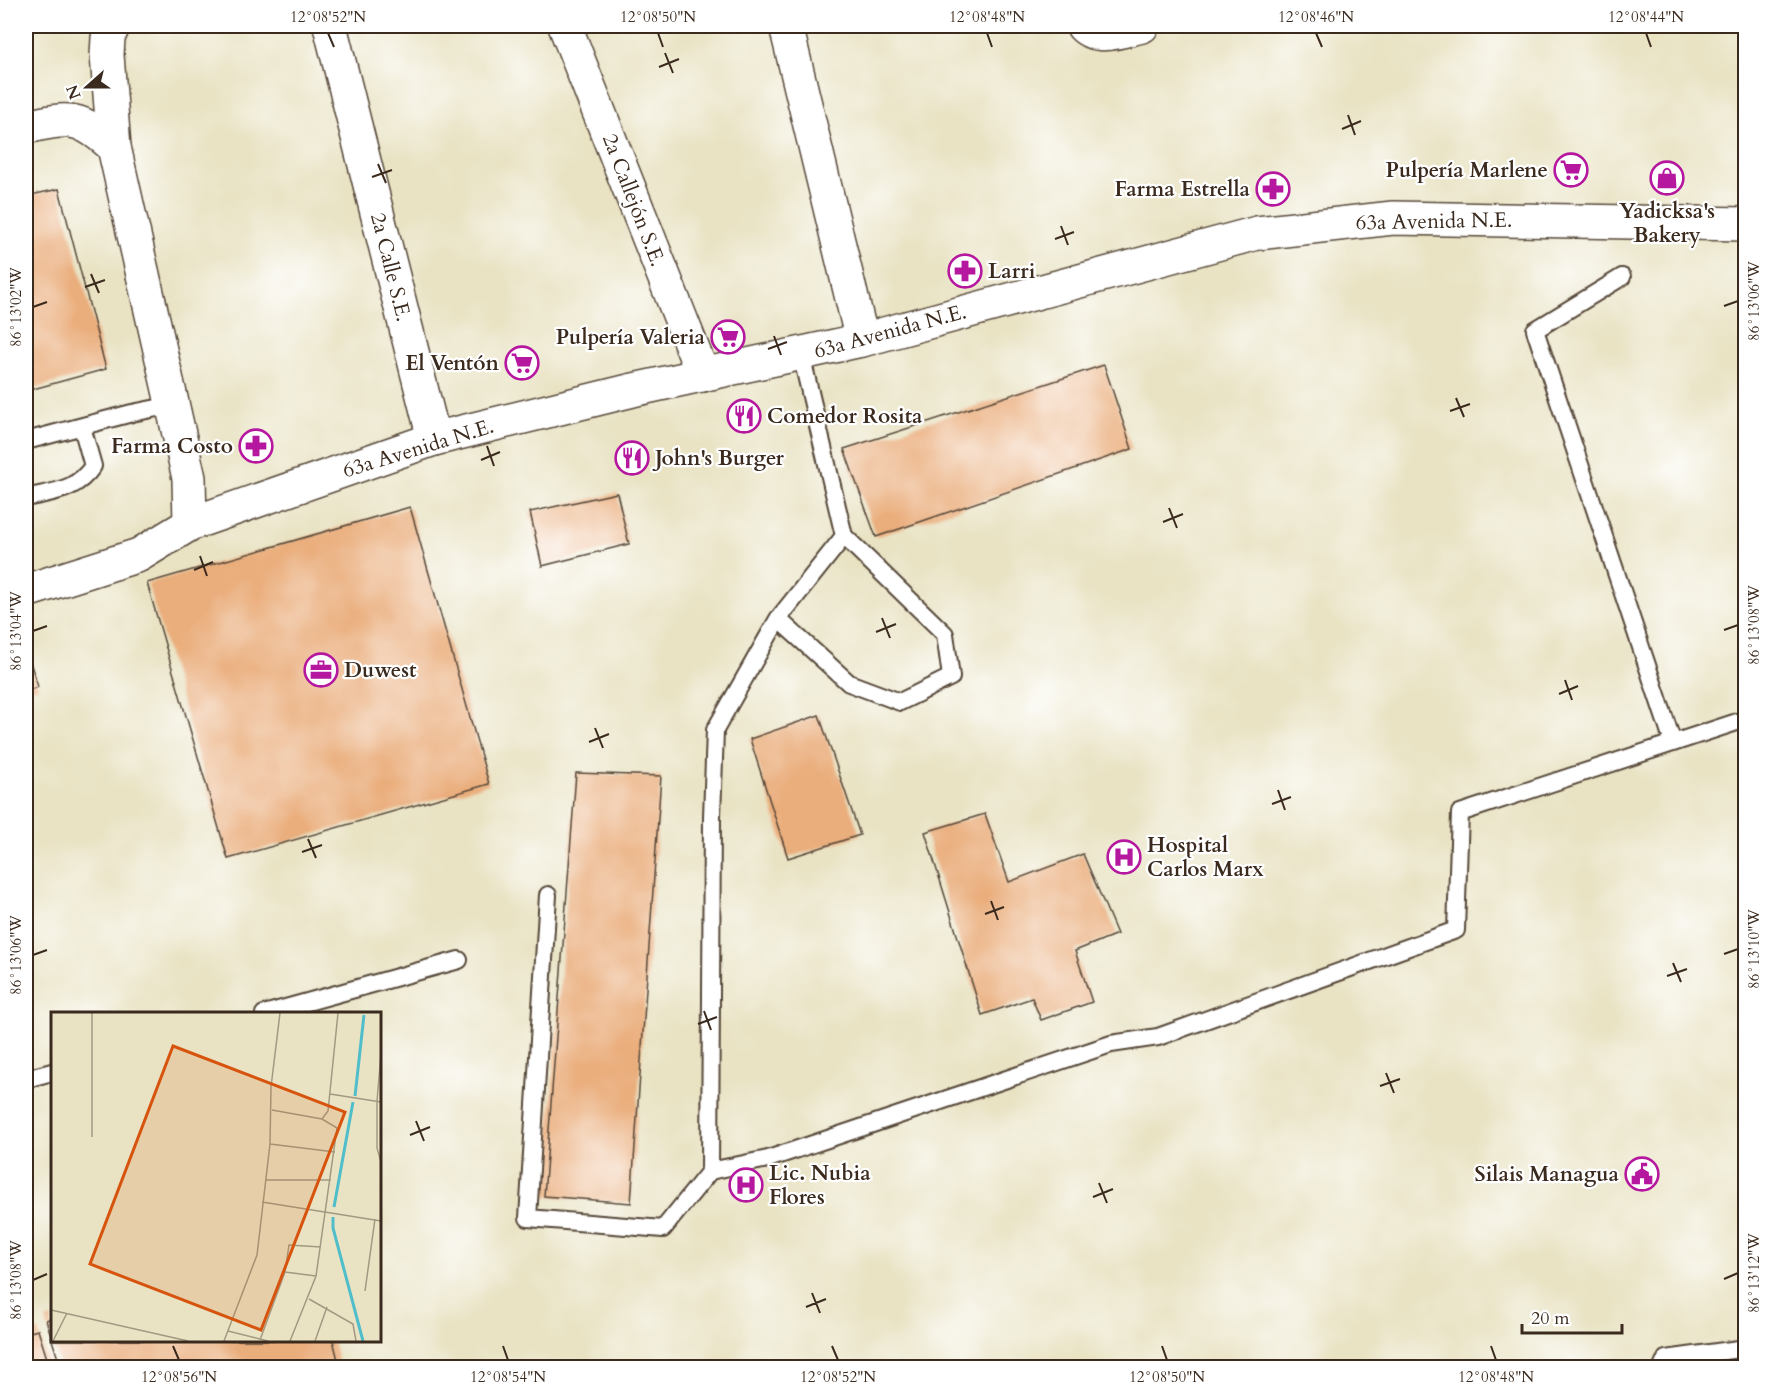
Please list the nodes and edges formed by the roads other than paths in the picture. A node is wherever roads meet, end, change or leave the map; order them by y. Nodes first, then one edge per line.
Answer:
1 (113, 26) edge
2 (330, 26) edge
3 (565, 26) edge
4 (786, 26) edge
5 (1142, 26) edge
6 (1094, 30) edge
7 (26, 127) edge
8 (114, 147) junction
9 (1746, 224) edge
10 (1622, 277) dead end
11 (862, 340) junction
12 (801, 354) junction
13 (703, 375) junction
14 (172, 405) junction
15 (82, 427) junction
16 (434, 439) junction
17 (26, 441) edge
18 (26, 498) edge
19 (190, 524) junction
20 (843, 536) junction
21 (26, 591) edge
22 (778, 619) junction
23 (1746, 719) edge
24 (1672, 743) junction
25 (548, 895) dead end
26 (459, 960) dead end
27 (271, 1012) edge
28 (51, 1072) edge
29 (26, 1079) edge
30 (710, 1171) junction
31 (1746, 1348) edge
32 (1662, 1368) edge

1 - 8 street
2 - 16 street, 2a Calle S.E.
3 - 13 street, 2a Callejón S.E.
4 - 11 street
5 - 6 street
7 - 8 street
8 - 14 street
9 - 11 street, 63a Avenida N.E.
10 - 24 lane
11 - 12 street, 63a Avenida N.E.
12 - 13 street, 63a Avenida N.E.
12 - 20 lane
13 - 16 street, 63a Avenida N.E.
14 - 15 lane
14 - 19 street
15 - 17 lane
15 - 18 lane
16 - 19 street, 63a Avenida N.E.
19 - 21 street, 63a Avenida N.E.
20 - 22 lane
20 - 22 lane
22 - 30 lane
23 - 24 lane
24 - 30 lane
25 - 30 lane
26 - 27 lane
28 - 29 lane
31 - 32 lane

